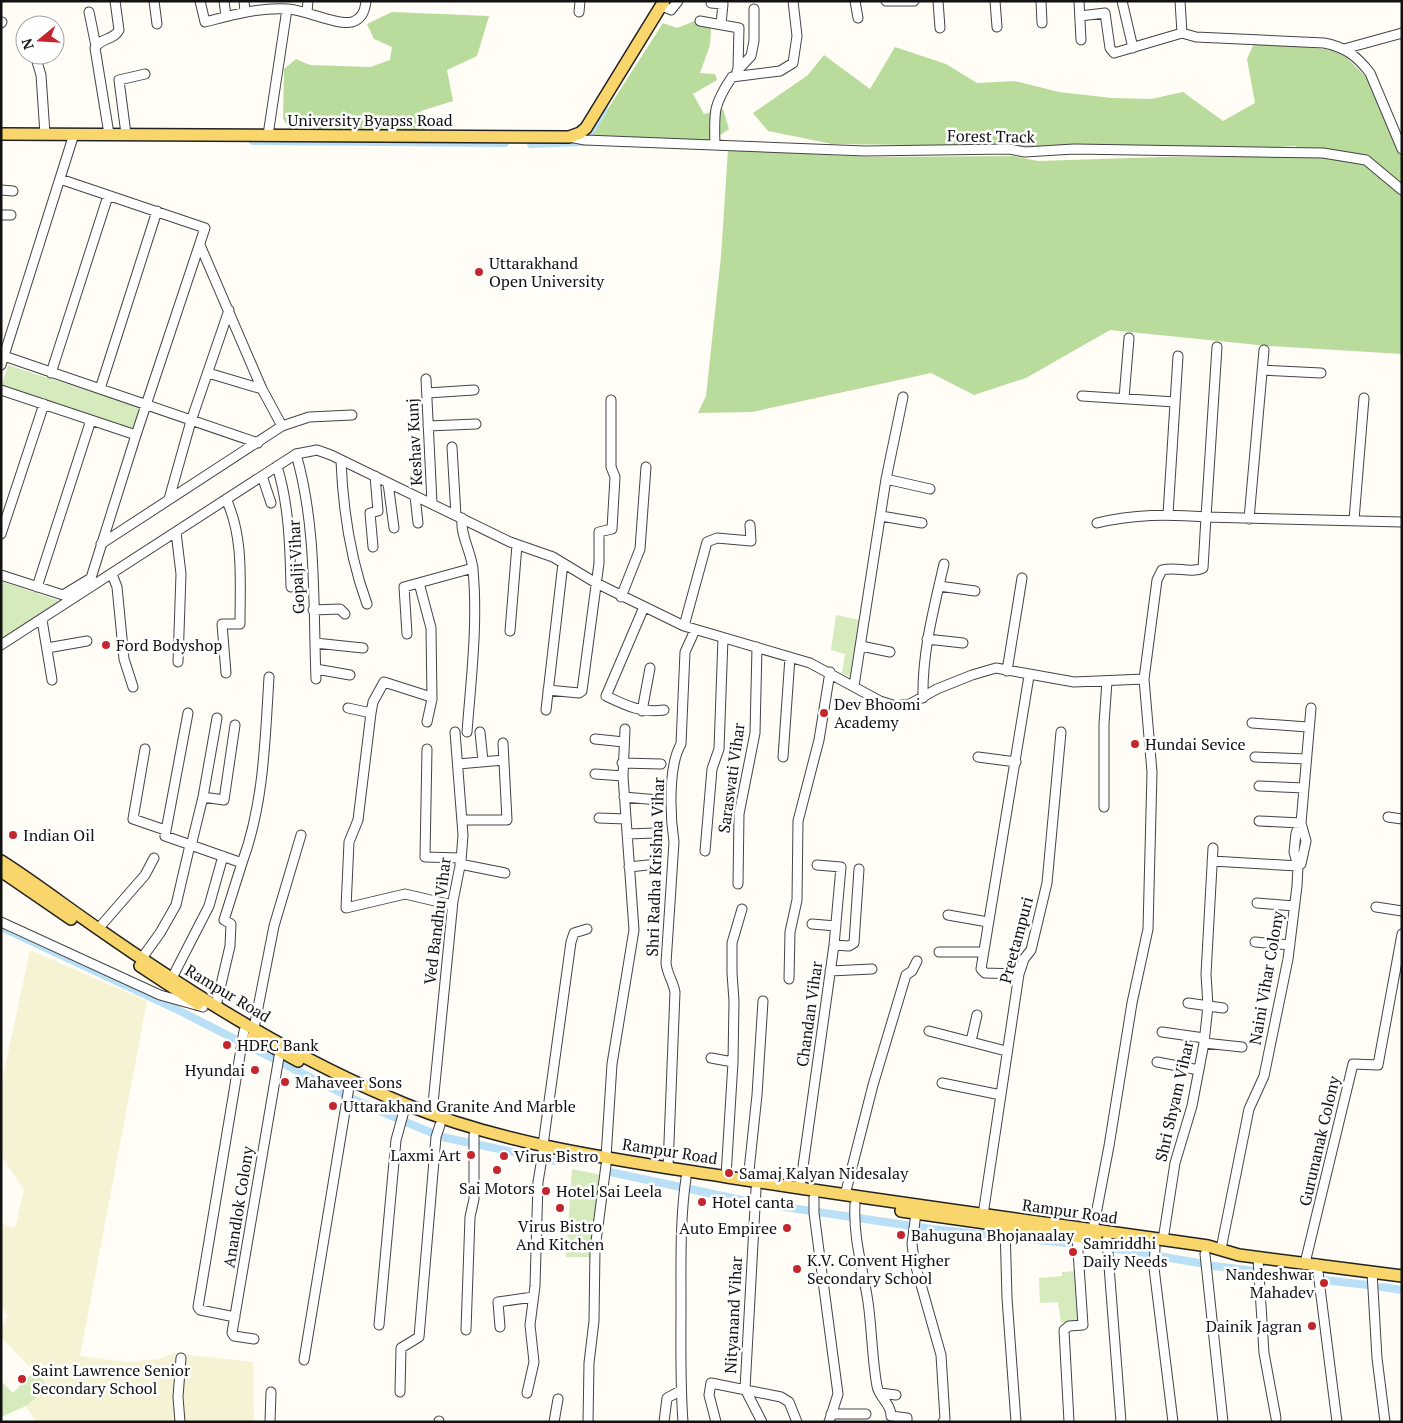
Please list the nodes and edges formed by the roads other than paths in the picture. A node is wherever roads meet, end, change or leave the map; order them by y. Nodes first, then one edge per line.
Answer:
1 (115, 1) edge
2 (154, 1) edge
3 (200, 1) edge
4 (224, 1) edge
5 (244, 1) edge
6 (308, 1) edge
7 (366, 1) edge
8 (580, 1) edge
9 (678, 1) edge
10 (793, 1) edge
11 (855, 1) edge
12 (886, 1) edge
13 (914, 1) edge
14 (938, 1) edge
15 (995, 1) edge
16 (1041, 1) edge
17 (1079, 1) edge
18 (1122, 1) edge
19 (1180, 1) edge
20 (711, 3) dead end
21 (277, 6) edge
22 (665, 6) edge
23 (287, 9) junction
24 (754, 9) dead end
25 (89, 12) dead end
26 (245, 12) junction
27 (307, 12) junction
28 (579, 12) dead end
29 (226, 16) junction
30 (1080, 16) junction
31 (858, 18) dead end
32 (700, 21) dead end
33 (1042, 23) dead end
34 (157, 24) dead end
35 (721, 24) junction
36 (997, 27) dead end
37 (940, 28) dead end
38 (1182, 33) junction
39 (1402, 33) edge
40 (1081, 40) dead end
41 (96, 46) junction
42 (1133, 48) junction
43 (1344, 49) junction
44 (38, 65) edge
45 (738, 68) junction
46 (145, 74) dead end
47 (732, 77) junction
48 (1, 134) edge
49 (45, 134) junction
50 (109, 134) junction
51 (126, 134) junction
52 (268, 135) junction
53 (569, 137) junction
54 (73, 138) junction
55 (714, 145) junction
56 (1402, 148) edge
57 (60, 179) junction
58 (1, 190) edge
59 (1402, 190) edge
60 (13, 191) dead end
61 (108, 196) junction
62 (157, 211) junction
63 (1, 215) edge
64 (12, 215) dead end
65 (200, 245) junction
66 (229, 310) junction
67 (1129, 338) dead end
68 (1217, 347) dead end
69 (1264, 350) dead end
70 (1178, 356) dead end
71 (3, 360) edge
72 (1262, 370) junction
73 (51, 372) junction
74 (1321, 372) dead end
75 (208, 373) junction
76 (426, 379) dead end
77 (100, 389) junction
78 (262, 389) junction
79 (1, 390) edge
80 (474, 390) dead end
81 (427, 393) junction
82 (1082, 396) dead end
83 (903, 397) dead end
84 (1124, 398) junction
85 (1364, 398) dead end
86 (611, 400) dead end
87 (1175, 402) junction
88 (44, 404) junction
89 (146, 405) junction
90 (352, 415) dead end
91 (91, 420) junction
92 (191, 421) junction
93 (476, 424) dead end
94 (282, 426) junction
95 (428, 426) junction
96 (136, 435) junction
97 (258, 442) junction
98 (452, 448) dead end
99 (296, 454) junction
100 (342, 461) junction
101 (277, 466) junction
102 (646, 467) dead end
103 (262, 476) junction
104 (375, 476) junction
105 (886, 479) junction
106 (388, 483) junction
107 (930, 489) dead end
108 (415, 496) junction
109 (170, 499) junction
110 (226, 499) junction
111 (271, 503) dead end
112 (432, 503) junction
113 (1168, 514) junction
114 (880, 516) junction
115 (459, 517) junction
116 (1206, 517) junction
117 (1249, 518) junction
118 (1354, 520) junction
119 (1097, 522) dead end
120 (1402, 522) edge
121 (418, 523) dead end
122 (922, 523) dead end
123 (750, 525) dead end
124 (394, 528) dead end
125 (176, 532) junction
126 (1, 534) edge
127 (102, 544) junction
128 (517, 545) junction
129 (373, 547) dead end
130 (563, 563) junction
131 (944, 564) dead end
132 (473, 568) junction
133 (112, 574) junction
134 (1, 575) edge
135 (1022, 578) dead end
136 (419, 582) junction
137 (596, 583) junction
138 (939, 586) junction
139 (37, 587) junction
140 (291, 587) dead end
141 (974, 591) dead end
142 (621, 597) junction
143 (367, 604) dead end
144 (644, 607) junction
145 (314, 610) junction
146 (345, 614) dead end
147 (42, 620) junction
148 (684, 626) junction
149 (695, 630) junction
150 (510, 631) dead end
151 (407, 634) dead end
152 (723, 638) junction
153 (927, 639) junction
154 (87, 642) dead end
155 (315, 643) junction
156 (963, 643) dead end
157 (1, 645) edge
158 (861, 646) junction
159 (757, 647) junction
160 (47, 648) junction
161 (363, 648) dead end
162 (890, 652) dead end
163 (790, 657) junction
164 (178, 662) dead end
165 (650, 668) dead end
166 (316, 670) junction
167 (1007, 671) junction
168 (830, 672) junction
169 (226, 673) dead end
170 (350, 675) dead end
171 (1030, 676) junction
172 (269, 678) dead end
173 (316, 679) dead end
174 (52, 680) dead end
175 (1144, 680) junction
176 (1107, 681) junction
177 (854, 686) junction
178 (133, 687) dead end
179 (548, 690) junction
180 (432, 697) junction
181 (923, 698) junction
182 (348, 708) dead end
183 (1311, 708) dead end
184 (546, 710) dead end
185 (664, 710) dead end
186 (642, 711) junction
187 (188, 713) dead end
188 (371, 713) junction
189 (218, 718) dead end
190 (428, 722) dead end
191 (1252, 723) dead end
192 (235, 725) dead end
193 (1308, 727) junction
194 (625, 729) dead end
195 (455, 732) dead end
196 (467, 732) dead end
197 (480, 732) dead end
198 (1061, 732) dead end
199 (595, 740) dead end
200 (624, 742) junction
201 (503, 743) dead end
202 (145, 748) dead end
203 (427, 749) dead end
204 (978, 756) dead end
205 (783, 757) dead end
206 (1255, 757) dead end
207 (1306, 759) junction
208 (504, 760) junction
209 (483, 761) junction
210 (1016, 762) junction
211 (458, 764) junction
212 (622, 764) junction
213 (661, 764) dead end
214 (595, 774) dead end
215 (623, 776) junction
216 (1259, 786) dead end
217 (1304, 788) junction
218 (203, 797) junction
219 (624, 797) junction
220 (658, 800) dead end
221 (1104, 808) dead end
222 (1388, 817) dead end
223 (599, 818) dead end
224 (626, 819) junction
225 (1402, 819) edge
226 (462, 820) junction
227 (1259, 820) dead end
228 (1301, 823) junction
229 (166, 830) junction
230 (655, 833) dead end
231 (627, 834) junction
232 (301, 835) dead end
233 (190, 846) junction
234 (1213, 848) dead end
235 (705, 851) dead end
236 (223, 856) junction
237 (154, 858) dead end
238 (1, 861) edge
239 (461, 861) junction
240 (1212, 861) junction
241 (242, 863) junction
242 (657, 864) dead end
243 (817, 865) dead end
244 (1298, 866) junction
245 (628, 867) junction
246 (859, 869) dead end
247 (1, 871) edge
248 (505, 873) dead end
249 (738, 884) dead end
250 (1257, 903) dead end
251 (452, 905) junction
252 (1294, 906) junction
253 (1376, 907) dead end
254 (742, 909) dead end
255 (1402, 911) edge
256 (948, 915) dead end
257 (1, 922) edge
258 (988, 922) junction
259 (812, 924) dead end
260 (836, 926) junction
261 (98, 929) junction
262 (586, 929) dead end
263 (1402, 934) edge
264 (1255, 942) dead end
265 (834, 945) junction
266 (1290, 946) junction
267 (940, 952) dead end
268 (982, 952) junction
269 (142, 958) junction
270 (917, 961) dead end
271 (872, 969) dead end
272 (830, 971) junction
273 (1020, 974) junction
274 (172, 978) junction
275 (788, 979) dead end
276 (762, 1001) dead end
277 (1188, 1003) dead end
278 (216, 1006) junction
279 (1208, 1006) junction
280 (203, 1007) junction
281 (1223, 1008) dead end
282 (977, 1015) dead end
283 (929, 1031) dead end
284 (1162, 1032) dead end
285 (245, 1035) junction
286 (971, 1041) junction
287 (1204, 1041) junction
288 (1242, 1047) dead end
289 (1006, 1050) junction
290 (278, 1057) junction
291 (711, 1058) dead end
292 (733, 1062) junction
293 (1157, 1062) dead end
294 (1199, 1070) junction
295 (942, 1083) dead end
296 (348, 1094) junction
297 (1002, 1095) junction
298 (432, 1114) junction
299 (401, 1116) junction
300 (438, 1132) junction
301 (474, 1141) junction
302 (542, 1154) junction
303 (606, 1161) junction
304 (668, 1167) junction
305 (726, 1176) junction
306 (748, 1180) junction
307 (685, 1185) junction
308 (800, 1188) junction
309 (845, 1194) junction
310 (755, 1198) junction
311 (885, 1204) junction
312 (814, 1205) junction
313 (854, 1213) junction
314 (983, 1215) junction
315 (914, 1221) junction
316 (1093, 1230) junction
317 (1005, 1232) junction
318 (1107, 1240) junction
319 (1077, 1241) junction
320 (1159, 1243) junction
321 (1221, 1249) junction
322 (1205, 1254) junction
323 (1239, 1255) junction
324 (1258, 1258) junction
325 (1304, 1263) junction
326 (1318, 1264) junction
327 (1372, 1272) junction
328 (1402, 1276) edge
329 (533, 1297) junction
330 (235, 1317) junction
331 (379, 1325) dead end
332 (500, 1328) dead end
333 (466, 1330) dead end
334 (254, 1339) dead end
335 (181, 1358) dead end
336 (304, 1360) dead end
337 (745, 1389) junction
338 (680, 1391) junction
339 (271, 1392) dead end
340 (400, 1392) dead end
341 (527, 1393) dead end
342 (880, 1393) junction
343 (896, 1395) dead end
344 (558, 1399) dead end
345 (866, 1414) dead end
346 (830, 1418) edge
347 (1276, 1418) dead end
348 (180, 1422) edge
349 (270, 1422) edge
350 (554, 1422) edge
351 (588, 1422) edge
352 (664, 1422) edge
353 (684, 1422) edge
354 (716, 1422) edge
355 (762, 1422) edge
356 (797, 1422) edge
357 (907, 1422) edge
358 (943, 1422) edge
359 (1016, 1422) edge
360 (1069, 1422) edge
361 (1121, 1422) edge
362 (1173, 1422) edge
363 (1223, 1422) edge
364 (1337, 1422) edge
365 (1385, 1422) edge

1 - 41 street
2 - 34 street
3 - 29 street
4 - 29 street
5 - 26 street
6 - 27 street
7 - 27 street
8 - 28 street
9 - 22 street
10 - 47 street
11 - 31 street
12 - 13 street
14 - 37 street
15 - 36 street
16 - 33 street
17 - 30 street
18 - 42 street
19 - 38 street
20 - 35 street
21 - 23 street
21 - 26 street
22 - 53 main road
23 - 27 street
23 - 52 street
24 - 45 street
25 - 41 street
26 - 29 street
30 - 40 street
30 - 42 street
32 - 35 street
35 - 45 street
38 - 42 street
38 - 43 street
39 - 43 street
41 - 50 street
43 - 56 street
44 - 49 street
45 - 47 street
46 - 51 street
47 - 55 street
48 - 49 main road, University Byapss Road
49 - 54 main road, University Byapss Road
50 - 51 main road, University Byapss Road
50 - 54 main road, University Byapss Road
51 - 52 main road, University Byapss Road
52 - 53 main road, University Byapss Road
53 - 55 street, Forest Track
54 - 57 street
55 - 59 street, Forest Track
57 - 61 street
57 - 71 street
58 - 60 street
61 - 62 street
61 - 73 street
62 - 65 street
62 - 77 street
63 - 64 street
65 - 66 street
65 - 89 street
66 - 75 street
66 - 78 street
67 - 84 street
68 - 116 street
69 - 72 street
70 - 87 street
71 - 73 street
72 - 74 street
72 - 117 street
73 - 77 street
75 - 78 street
75 - 92 street
76 - 81 street, Keshav Kunj
77 - 89 street
78 - 94 street
79 - 88 street
80 - 81 street
81 - 95 street, Keshav Kunj
82 - 84 street
83 - 105 street
84 - 87 street
85 - 118 street
86 - 137 street
87 - 113 street
88 - 91 street
88 - 126 street
89 - 92 street
89 - 96 street
90 - 94 street
91 - 96 street
91 - 139 street
92 - 97 street
92 - 109 street
93 - 95 street
94 - 97 street
95 - 112 street, Keshav Kunj
96 - 127 street
97 - 109 street
98 - 115 street
99 - 100 street
99 - 101 street
99 - 145 street, Gopalji Vihar
100 - 104 street
100 - 143 street
101 - 103 street
101 - 140 street
102 - 142 street
103 - 110 street
103 - 111 street
104 - 106 street
104 - 129 street
105 - 107 street
105 - 114 street
106 - 108 street
106 - 124 street
108 - 112 street
108 - 121 street
109 - 127 street
110 - 125 street
110 - 169 street
112 - 115 street
113 - 116 street
113 - 119 street
114 - 122 street
114 - 158 street
115 - 128 street
115 - 132 street
116 - 117 street
116 - 175 street
117 - 118 street
118 - 120 street
123 - 148 street
125 - 133 street
125 - 164 street
127 - 139 street
128 - 130 street
128 - 150 street
130 - 137 street
130 - 179 street
131 - 138 street
132 - 136 street
132 - 196 street
133 - 147 street
133 - 178 street
134 - 139 street
135 - 167 street
136 - 151 street
136 - 180 street
137 - 142 street
137 - 179 street
138 - 141 street
138 - 153 street
142 - 144 street
144 - 148 street
144 - 186 street
145 - 146 street
145 - 155 street, Gopalji Vihar
147 - 157 street
147 - 160 street
148 - 149 street
149 - 152 street
149 - 304 street, Shri Radha Krishna Vihar
152 - 159 street
152 - 235 street
153 - 156 street
153 - 181 street
154 - 160 street
155 - 161 street
155 - 166 street, Gopalji Vihar
158 - 162 street
158 - 177 street
159 - 163 street
159 - 249 street, Saraswati Vihar
160 - 174 street
163 - 168 street
163 - 205 street
165 - 186 street
166 - 170 street
166 - 173 street, Gopalji Vihar
167 - 171 street
167 - 181 street
168 - 177 street
168 - 275 street
171 - 176 street
171 - 210 street
172 - 241 street
175 - 176 street
175 - 316 street
176 - 221 street
177 - 181 street
179 - 184 street
180 - 188 street
180 - 190 street
182 - 188 street
183 - 193 street, Naini Vihar Colony
185 - 186 street
187 - 229 street
188 - 251 street
189 - 218 street
191 - 193 street
192 - 218 street
193 - 207 street, Naini Vihar Colony
194 - 200 street
195 - 211 street, Ved Bandhu Vihar
197 - 209 street
198 - 273 street, Preetampuri
199 - 200 street
200 - 212 street
201 - 208 street
202 - 229 street
203 - 239 street
204 - 210 street
206 - 207 street
207 - 217 street, Naini Vihar Colony
208 - 209 street
208 - 226 street
209 - 211 street
210 - 258 street
211 - 226 street, Ved Bandhu Vihar
212 - 213 street
212 - 215 street
214 - 215 street
215 - 219 street
216 - 217 street
217 - 228 street, Naini Vihar Colony
218 - 233 street
219 - 220 street
219 - 224 street
222 - 225 street
223 - 224 street
224 - 231 street
226 - 239 street, Ved Bandhu Vihar
227 - 228 street
228 - 244 street, Naini Vihar Colony
229 - 233 street
230 - 231 street
231 - 245 street
232 - 285 street
233 - 236 street
233 - 269 street
234 - 240 street, Shri Shyam Vihar
236 - 241 street
236 - 274 street
237 - 261 street
238 - 261 main road, Rampur Road
239 - 248 street
239 - 251 street, Ved Bandhu Vihar
240 - 244 street
240 - 279 street, Shri Shyam Vihar
241 - 278 street
242 - 245 street
243 - 260 street, Chandan Vihar
244 - 252 street, Naini Vihar Colony
245 - 303 street
246 - 265 street
247 - 280 main road
250 - 252 street
251 - 298 street, Ved Bandhu Vihar
252 - 266 street, Naini Vihar Colony
253 - 255 street
254 - 292 street
256 - 258 street
257 - 280 street
258 - 268 street
259 - 260 street
260 - 265 street, Chandan Vihar
261 - 269 main road, Rampur Road
262 - 302 street
263 - 325 street, Gurunanak Colony
264 - 266 street
265 - 272 street, Chandan Vihar
266 - 321 street, Naini Vihar Colony
267 - 268 street
268 - 273 street
269 - 274 main road, Rampur Road
270 - 309 street
271 - 272 street
272 - 308 street, Chandan Vihar
273 - 289 street, Preetampuri
274 - 278 main road, Rampur Road
276 - 306 street
277 - 279 street
278 - 285 main road, Rampur Road
279 - 281 street
279 - 287 street, Shri Shyam Vihar
280 - 285 main road
282 - 286 street
283 - 286 street
284 - 287 street
285 - 290 main road
285 - 298 main road, Rampur Road
285 - 330 street
286 - 289 street
287 - 288 street
287 - 294 street, Shri Shyam Vihar
289 - 297 street, Preetampuri
290 - 296 main road
290 - 330 street, Anandlok Colony
291 - 292 street
292 - 305 street
293 - 294 street
294 - 320 street, Shri Shyam Vihar
295 - 297 street
296 - 299 main road
296 - 336 street
297 - 314 street, Preetampuri
298 - 302 main road, Rampur Road
299 - 300 main road
299 - 331 street
300 - 301 main road
300 - 340 street
301 - 302 main road
301 - 333 street
302 - 303 main road, Rampur Road
302 - 329 street
303 - 304 main road, Rampur Road
303 - 307 main road
303 - 351 street
304 - 305 main road, Rampur Road
305 - 306 main road, Rampur Road
306 - 308 main road, Rampur Road
307 - 310 main road
307 - 338 street
308 - 309 main road, Rampur Road
309 - 311 main road, Rampur Road
310 - 312 main road
310 - 337 street, Nityanand Vihar
311 - 313 main road
311 - 314 main road, Rampur Road
311 - 315 main road
312 - 313 main road
312 - 346 street
313 - 342 street
314 - 316 main road, Rampur Road
315 - 317 main road
315 - 358 street
316 - 320 main road, Rampur Road
317 - 319 main road
317 - 359 street
318 - 319 main road
318 - 320 main road
318 - 361 street
319 - 360 street
320 - 321 main road, Rampur Road
320 - 322 main road
320 - 362 street, Shri Shyam Vihar
321 - 323 main road, Rampur Road
322 - 323 main road
322 - 363 street
323 - 324 main road, Rampur Road
324 - 325 main road, Rampur Road
324 - 347 street
325 - 326 main road, Rampur Road
326 - 327 main road, Rampur Road
326 - 364 street
327 - 328 main road, Rampur Road
327 - 365 street
329 - 332 street
329 - 341 street
330 - 334 street, Anandlok Colony
335 - 348 street
337 - 354 street
337 - 355 street, Nityanand Vihar
337 - 356 street
338 - 352 street
338 - 353 street
339 - 349 street
342 - 343 street
342 - 357 street
344 - 350 street
345 - 346 street

